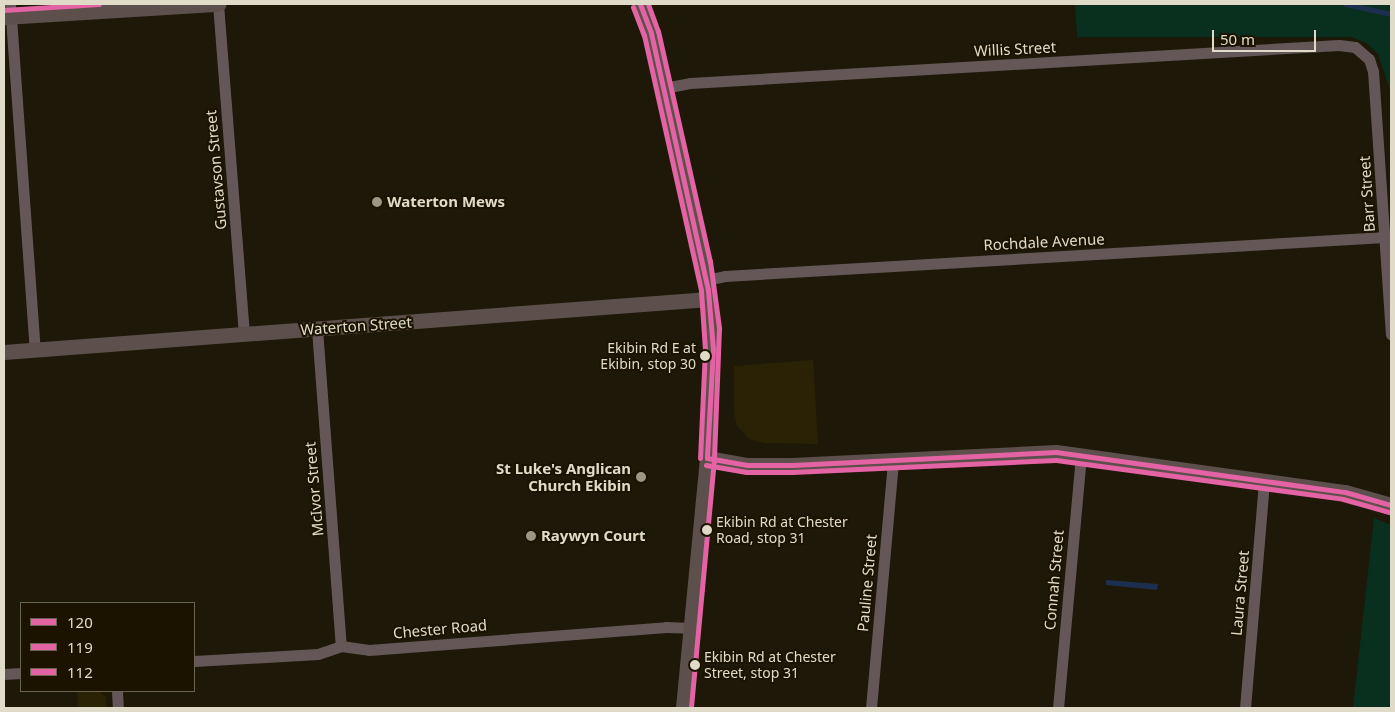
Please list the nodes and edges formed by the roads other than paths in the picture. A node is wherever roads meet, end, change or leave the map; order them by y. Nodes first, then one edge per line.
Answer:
1 (218, 4) edge
2 (640, 4) edge
3 (8, 12) edge
4 (1366, 54) joint
5 (664, 88) junction
6 (1385, 236) junction
7 (706, 280) junction
8 (709, 299) junction
9 (317, 329) junction
10 (244, 334) junction
11 (1391, 334) edge
12 (35, 350) junction
13 (4, 352) edge
14 (1081, 455) junction
15 (707, 458) junction
16 (893, 460) junction
17 (1264, 480) junction
18 (1391, 504) edge
19 (691, 628) junction
20 (341, 646) junction
21 (195, 661) edge
22 (20, 673) edge
23 (4, 674) edge
24 (117, 692) edge
25 (118, 708) edge
26 (683, 708) edge
27 (871, 708) edge
28 (1058, 708) edge
29 (1245, 708) edge

1 - 3 main road
1 - 10 street, Gustavson Street
2 - 5 main road
3 - 12 street
4 - 5 street, Willis Street
4 - 6 street, Barr Street
5 - 7 main road
6 - 7 street, Rochdale Avenue
6 - 11 street, Barr Street
7 - 8 main road
8 - 9 main road, Waterton Street
8 - 15 main road
9 - 10 main road, Waterton Street
9 - 20 street, McIvor Street
10 - 12 main road, Waterton Street
12 - 13 main road, Waterton Street
14 - 16 main road
14 - 17 main road
14 - 28 street, Connah Street
15 - 16 main road
15 - 19 main road
16 - 27 street, Pauline Street
17 - 18 main road
17 - 29 street, Laura Street
19 - 20 street, Chester Road
19 - 26 main road
20 - 21 street, Chester Road
22 - 23 street
24 - 25 street

